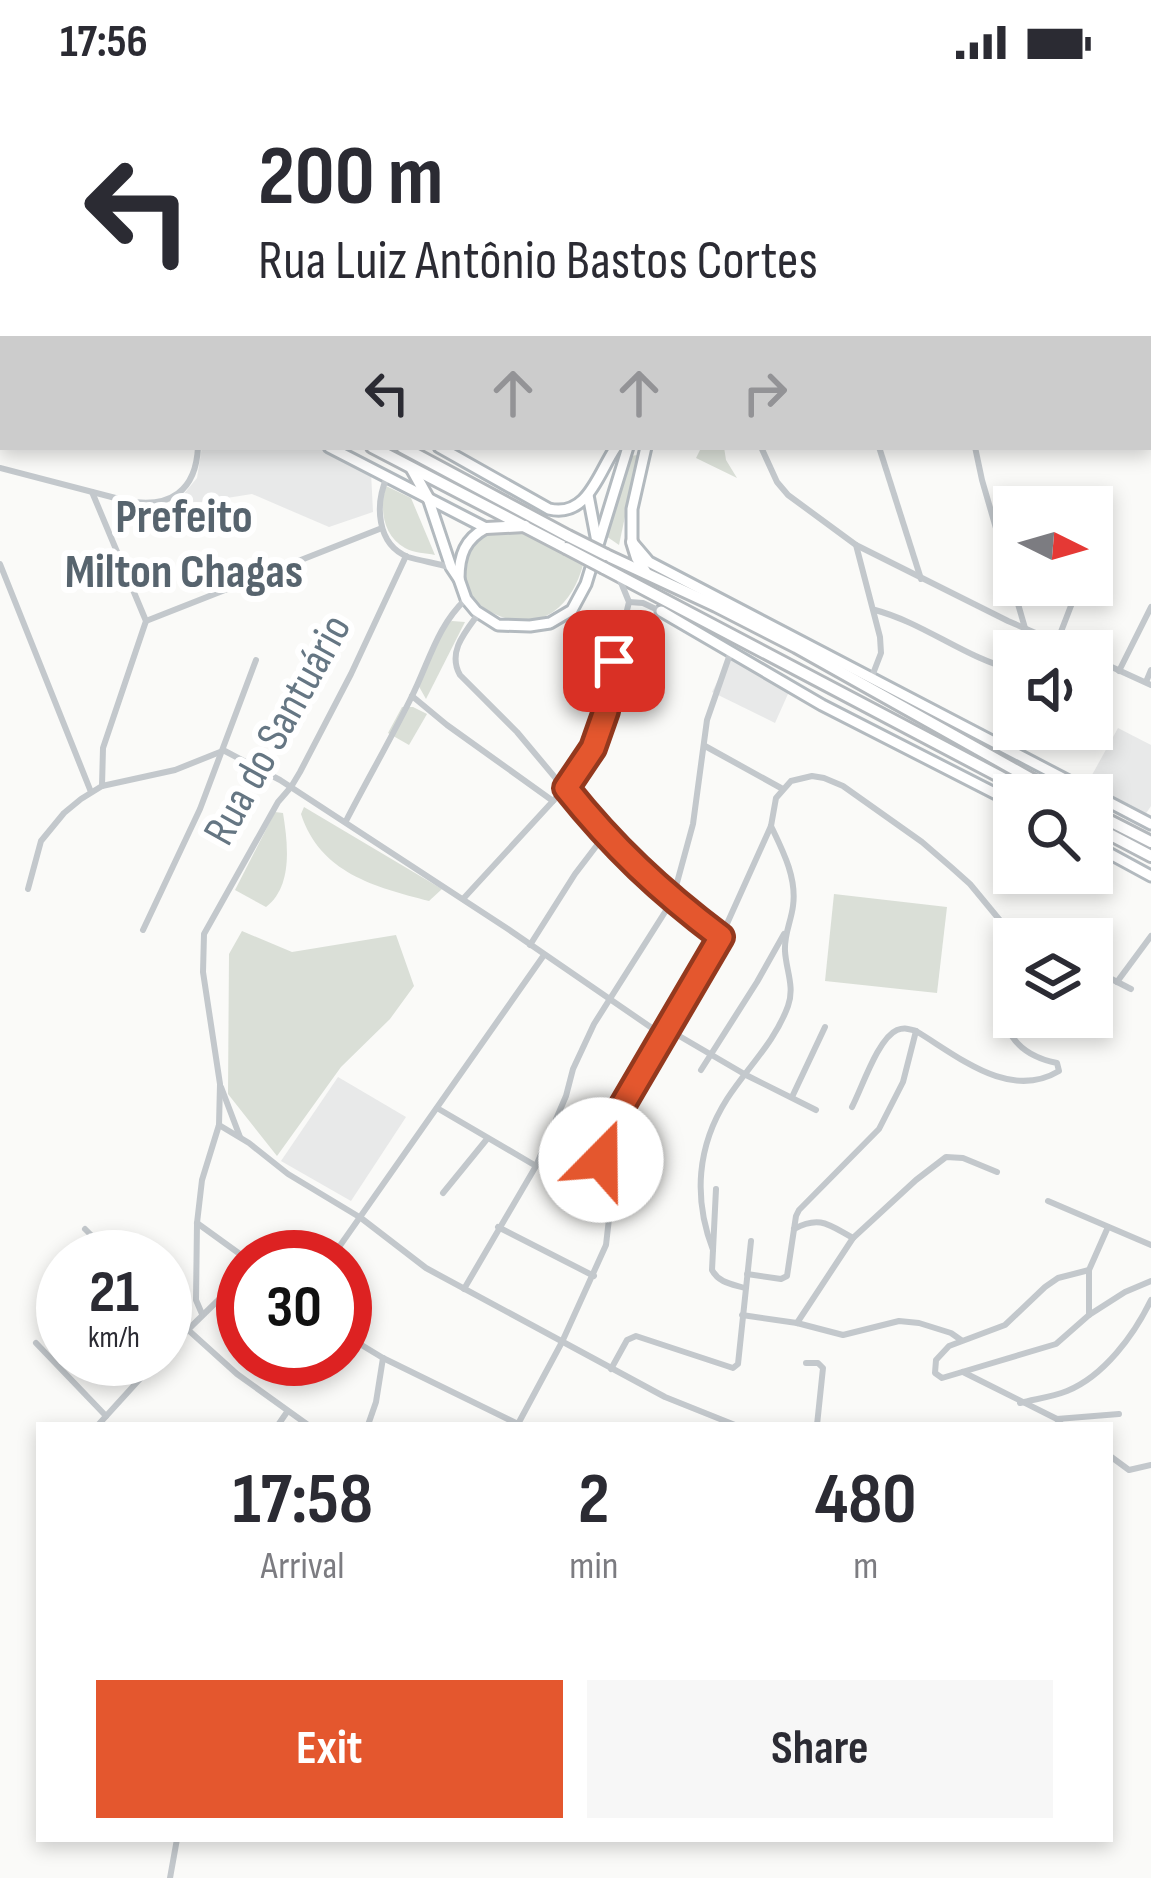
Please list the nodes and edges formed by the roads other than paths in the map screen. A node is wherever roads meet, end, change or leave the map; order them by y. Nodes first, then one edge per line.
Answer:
1 (199, 450) edge
2 (336, 450) edge
3 (378, 450) edge
4 (614, 450) edge
5 (762, 450) edge
6 (880, 450) edge
7 (976, 450) edge
8 (431, 451) edge
9 (627, 451) edge
10 (645, 451) edge
11 (411, 466) junction
12 (0, 468) edge
13 (387, 477) junction
14 (92, 492) junction
15 (612, 494) junction
16 (428, 497) junction
17 (590, 497) junction
18 (608, 506) junction
19 (527, 526) junction
20 (382, 528) junction
21 (487, 528) junction
22 (567, 542) junction
23 (632, 542) junction
24 (597, 543) junction
25 (856, 545) junction
26 (406, 556) junction
27 (605, 562) junction
28 (0, 564) edge
29 (451, 567) junction
30 (617, 575) junction
31 (648, 576) junction
32 (459, 579) junction
33 (921, 579) junction
34 (656, 596) junction
35 (466, 599) junction
36 (629, 602) junction
37 (1151, 607) edge
38 (874, 609) junction
39 (661, 611) junction
40 (479, 614) junction
41 (146, 621) junction
42 (1025, 628) junction
43 (1030, 630) edge
44 (730, 654) junction
45 (256, 659) dead end
46 (993, 664) edge
47 (1113, 667) edge
48 (1119, 670) junction
49 (1151, 670) edge
50 (871, 679) junction
51 (1148, 683) edge
52 (412, 696) junction
53 (705, 746) junction
54 (223, 750) junction
55 (995, 774) edge
56 (1026, 774) edge
57 (1051, 774) edge
58 (102, 786) junction
59 (291, 788) junction
60 (566, 788) junction
61 (782, 789) junction
62 (993, 791) edge
63 (91, 792) junction
64 (553, 801) junction
65 (1113, 805) edge
66 (345, 823) junction
67 (1113, 823) edge
68 (1151, 824) edge
69 (771, 826) junction
70 (604, 836) junction
71 (1113, 836) edge
72 (1151, 842) edge
73 (1113, 855) edge
74 (1151, 856) edge
75 (1151, 876) edge
76 (28, 889) dead end
77 (463, 899) junction
78 (672, 901) junction
79 (999, 918) edge
80 (143, 930) dead end
81 (786, 931) junction
82 (1151, 936) edge
83 (721, 937) junction
84 (530, 945) junction
85 (544, 955) junction
86 (1113, 980) edge
87 (1117, 982) junction
88 (1131, 989) dead end
89 (610, 999) junction
90 (825, 1027) dead end
91 (916, 1031) junction
92 (667, 1034) junction
93 (1014, 1038) edge
94 (711, 1054) junction
95 (701, 1070) dead end
96 (746, 1075) junction
97 (220, 1084) junction
98 (792, 1097) junction
99 (852, 1106) dead end
100 (437, 1108) junction
101 (816, 1110) dead end
102 (219, 1125) junction
103 (240, 1137) junction
104 (487, 1139) junction
105 (536, 1166) junction
106 (997, 1172) dead end
107 (716, 1189) dead end
108 (443, 1193) dead end
109 (1048, 1201) dead end
110 (361, 1218) junction
111 (196, 1223) junction
112 (498, 1227) junction
113 (1108, 1227) junction
114 (794, 1229) junction
115 (352, 1230) edge
116 (216, 1237) edge
117 (853, 1238) junction
118 (751, 1241) dead end
119 (1151, 1245) edge
120 (712, 1250) junction
121 (1089, 1270) junction
122 (747, 1274) junction
123 (594, 1276) junction
124 (1151, 1281) edge
125 (745, 1288) junction
126 (464, 1289) junction
127 (1151, 1300) edge
128 (216, 1301) edge
129 (202, 1314) junction
130 (1089, 1315) junction
131 (742, 1316) junction
132 (192, 1323) edge
133 (797, 1323) junction
134 (192, 1334) edge
135 (961, 1340) junction
136 (562, 1342) junction
137 (372, 1351) edge
138 (383, 1358) junction
139 (806, 1363) dead end
140 (611, 1369) junction
141 (960, 1371) junction
142 (77, 1386) edge
143 (133, 1386) edge
144 (1020, 1402) junction
145 (287, 1412) junction
146 (1119, 1414) dead end
147 (106, 1416) junction
148 (101, 1422) edge
149 (280, 1422) edge
150 (303, 1422) edge
151 (369, 1422) edge
152 (513, 1422) edge
153 (521, 1422) edge
154 (728, 1422) edge
155 (817, 1422) edge
156 (1059, 1422) edge
157 (1113, 1458) edge
158 (1151, 1465) edge
159 (176, 1842) edge
160 (170, 1878) edge

1 - 14 street
2 - 13 main road
3 - 11 highway
4 - 17 main road
5 - 25 street
6 - 33 street
7 - 42 street
8 - 17 main road
8 - 22 highway
9 - 10 main road
9 - 15 main road
10 - 23 main road
11 - 16 highway
11 - 19 highway
12 - 14 street
13 - 16 main road
13 - 20 street
14 - 41 street
15 - 17 main road
15 - 18 main road
16 - 21 main road
16 - 29 main road
17 - 18 main road
17 - 24 main road
18 - 24 main road
19 - 21 highway
19 - 22 highway
20 - 26 street
20 - 41 street
21 - 32 main road
22 - 27 highway, bridge
23 - 31 highway
23 - 50 main road
24 - 40 main road
25 - 33 street
25 - 38 street
26 - 29 street
26 - 59 street, Rua do Santuário
27 - 30 highway
27 - 31 highway
28 - 63 street
29 - 32 main road
30 - 34 highway
30 - 36 street
31 - 56 highway
32 - 35 main road
33 - 42 street
34 - 39 highway
34 - 55 highway
35 - 40 main road
35 - 52 street
36 - 39 street
36 - 60 street
37 - 48 street
38 - 46 street
38 - 50 street
39 - 44 main road
40 - 60 street
41 - 58 street
42 - 43 street
44 - 53 street
44 - 62 main road
45 - 54 street
47 - 48 street
48 - 51 street
49 - 51 street
50 - 57 main road
52 - 64 street
52 - 66 street
53 - 61 street
53 - 78 street
54 - 58 street
54 - 59 street
54 - 80 street
58 - 63 street
59 - 66 street
59 - 97 street, Rua do Santuário
60 - 64 street
60 - 70 street
61 - 69 street
61 - 79 street
63 - 76 street
64 - 77 street
65 - 68 main road
66 - 77 street
67 - 72 highway
69 - 81 street
69 - 83 street
70 - 78 street
70 - 84 street
71 - 74 highway
73 - 75 main road
77 - 84 street
78 - 83 street
78 - 89 street
81 - 94 street
81 - 96 street
82 - 87 street
83 - 92 street
84 - 85 street
85 - 89 street
85 - 100 street
86 - 87 street
87 - 88 street
89 - 92 street
89 - 105 street
90 - 98 street
91 - 93 street
91 - 99 street
91 - 114 street
92 - 94 street
92 - 123 street
94 - 95 street
94 - 96 street
96 - 98 street
96 - 120 street
97 - 102 street
97 - 103 street
98 - 101 street
100 - 104 street
100 - 110 street
102 - 103 street
102 - 111 street
103 - 110 street
104 - 105 street
104 - 108 street
105 - 112 street
106 - 117 street
107 - 120 street
109 - 113 street
110 - 115 street
110 - 126 street
111 - 116 street
111 - 129 street
112 - 123 street
112 - 126 street
113 - 119 street
113 - 121 street
114 - 117 street
114 - 122 street
117 - 133 street
118 - 122 street
120 - 125 street
121 - 130 street
121 - 135 street
122 - 125 street
123 - 136 street
124 - 130 street
125 - 131 street
126 - 136 street
127 - 144 street
128 - 129 street
129 - 132 street
130 - 141 street
131 - 133 street
131 - 140 street
133 - 135 street
134 - 145 street
135 - 141 street
136 - 140 street
136 - 153 street
137 - 138 street
138 - 151 street
138 - 152 street
139 - 155 street
140 - 154 street
141 - 144 street
142 - 147 street
143 - 147 street
144 - 156 street
145 - 149 street
145 - 150 street
146 - 156 street
147 - 148 street
157 - 158 street
159 - 160 street

